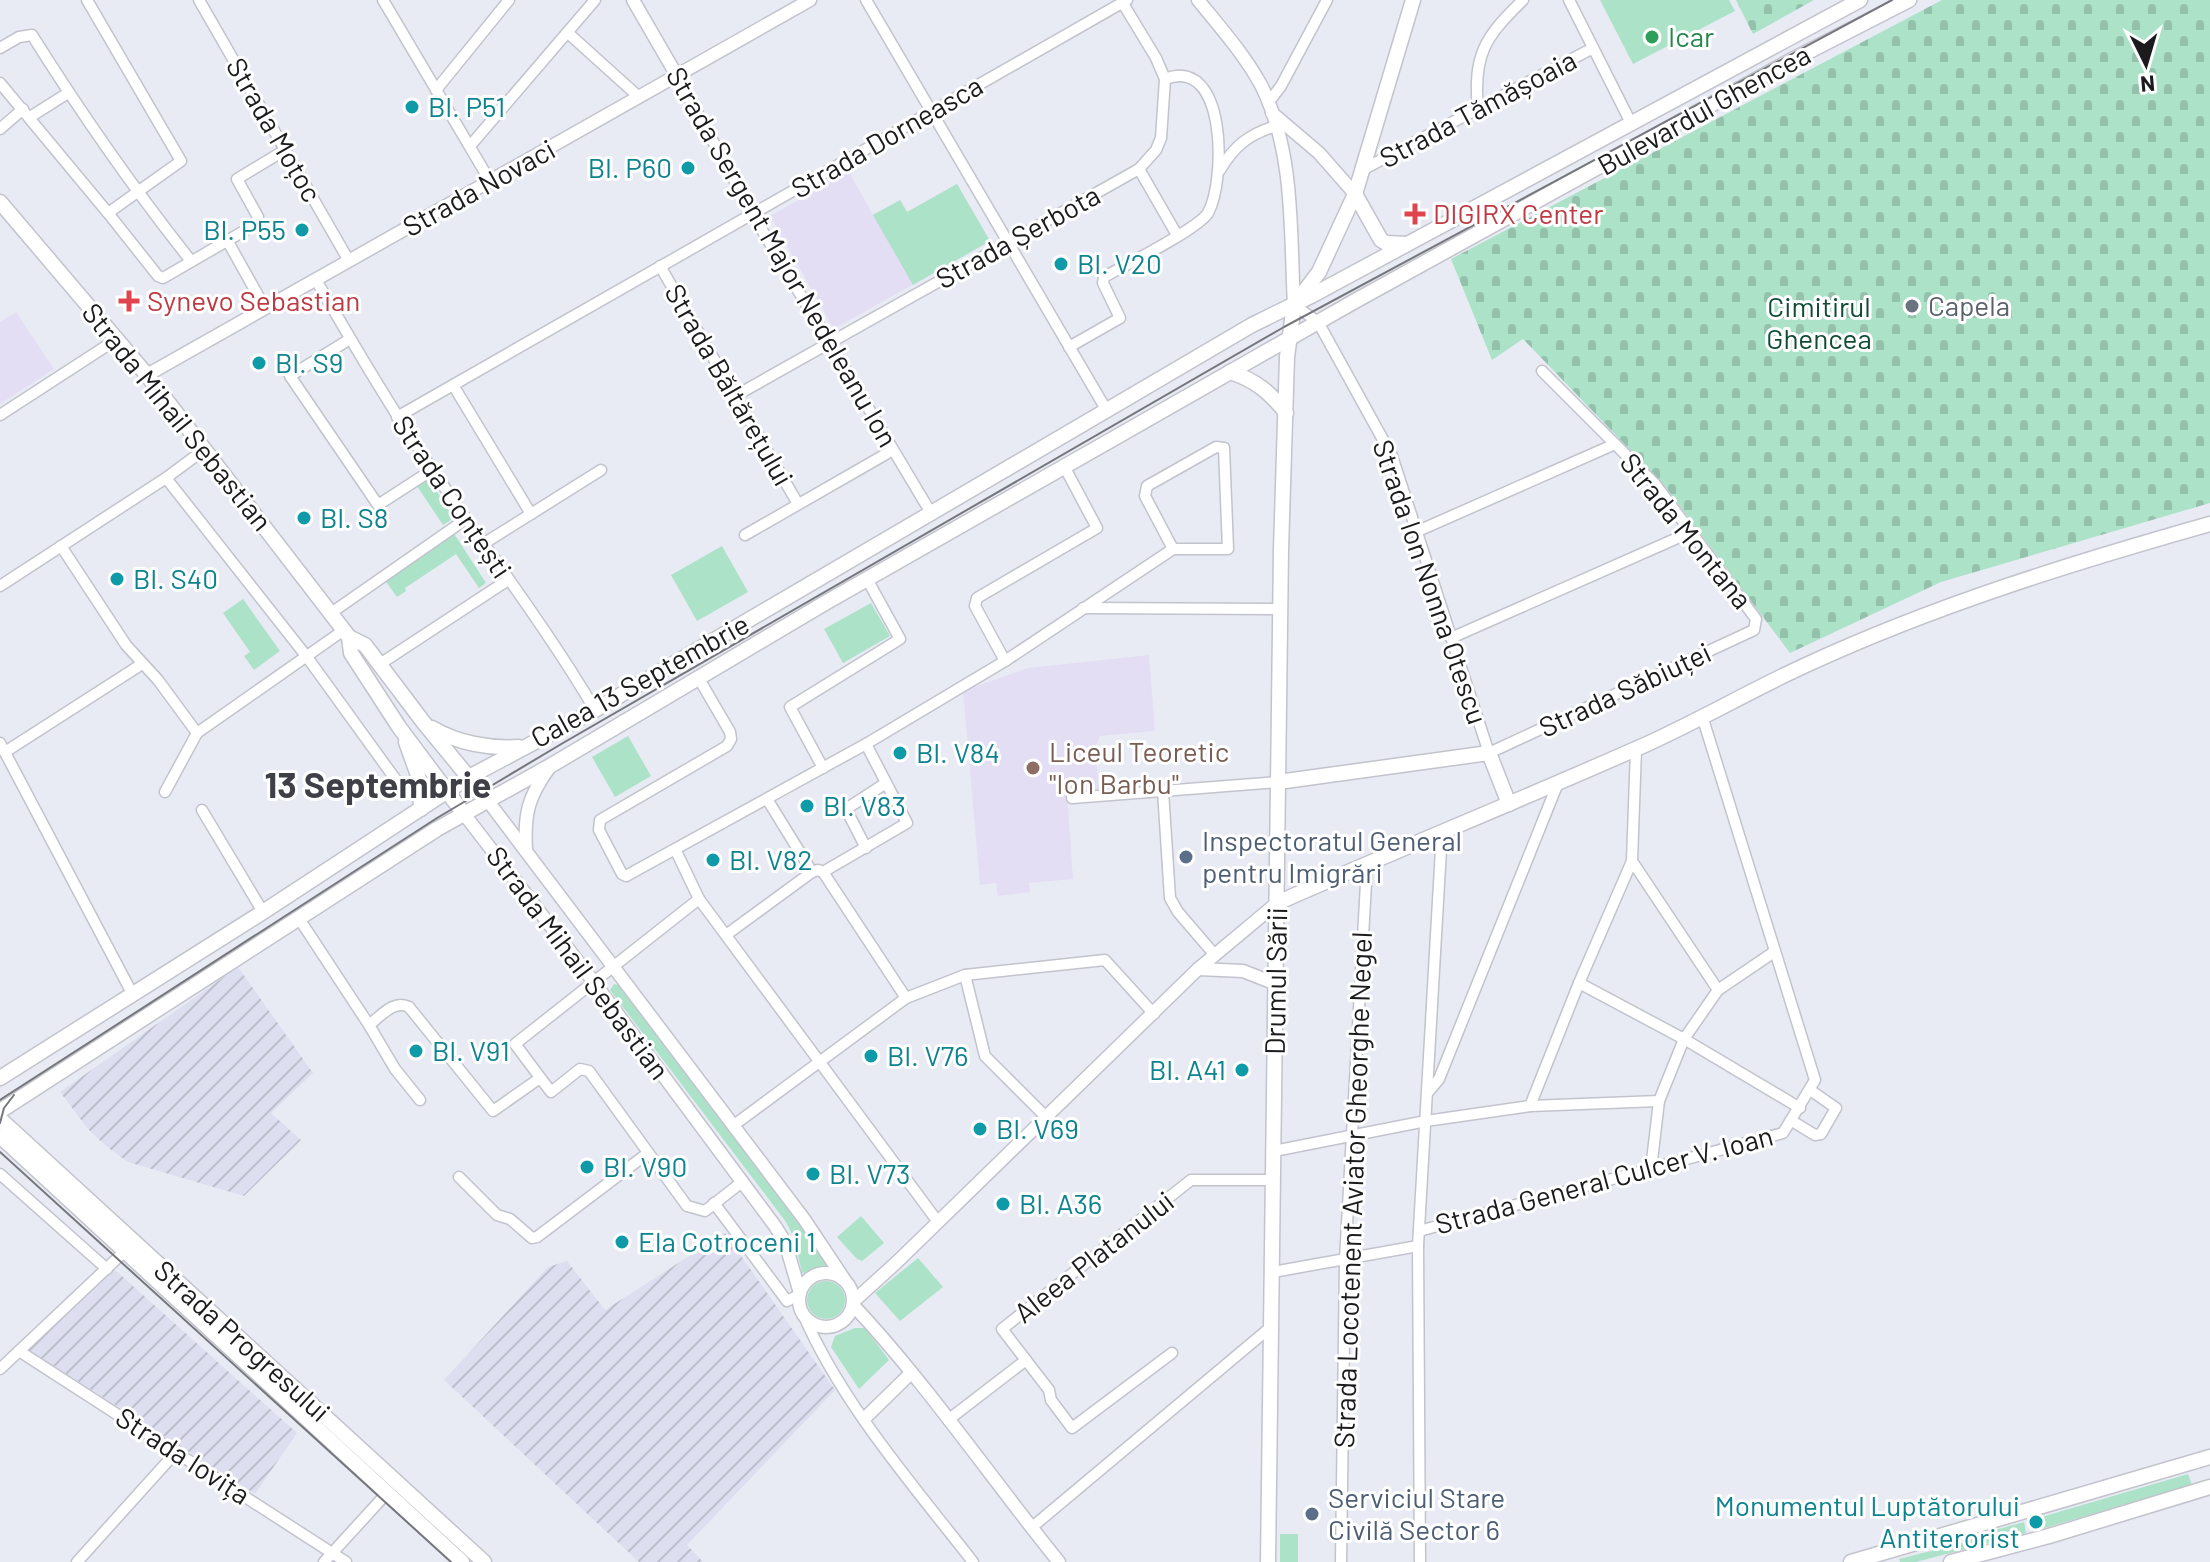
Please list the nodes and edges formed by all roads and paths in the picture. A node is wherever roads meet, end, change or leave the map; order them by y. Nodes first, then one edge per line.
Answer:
1 (87, 0) edge
2 (199, 0) edge
3 (383, 0) edge
4 (509, 0) edge
5 (595, 0) edge
6 (633, 0) edge
7 (801, 0) edge
8 (810, 0) edge
9 (866, 0) edge
10 (1198, 0) edge
11 (1327, 0) edge
12 (1413, 0) edge
13 (1523, 0) edge
14 (1569, 0) edge
15 (1860, 0) edge
16 (1909, 0) edge
17 (1124, 1) edge
18 (792, 11) junction
19 (568, 33) junction
20 (1774, 46) junction
21 (0, 48) edge
22 (1593, 48) junction
23 (1785, 65) junction
24 (677, 76) junction
25 (1165, 79) junction
26 (0, 83) edge
27 (436, 90) junction
28 (68, 93) junction
29 (639, 97) junction
30 (1478, 110) junction
31 (931, 112) junction
32 (27, 113) junction
33 (1272, 114) junction
34 (1631, 123) junction
35 (0, 129) edge
36 (470, 146) junction
37 (285, 150) junction
38 (1139, 169) junction
39 (1364, 169) junction
40 (1218, 173) junction
41 (490, 181) junction
42 (136, 191) junction
43 (1355, 194) junction
44 (0, 202) edge
45 (108, 213) junction
46 (753, 213) junction
47 (1177, 235) junction
48 (227, 240) junction
49 (1008, 243) junction
50 (1407, 244) junction
51 (191, 261) junction
52 (349, 261) junction
53 (660, 266) junction
54 (316, 280) junction
55 (1294, 305) junction
56 (265, 308) junction
57 (1318, 322) junction
58 (117, 339) junction
59 (350, 339) junction
60 (1289, 339) junction
61 (829, 343) junction
62 (1069, 347) junction
63 (1542, 371) dead end
64 (1230, 372) junction
65 (147, 375) junction
66 (453, 385) junction
67 (735, 396) junction
68 (1107, 411) junction
69 (1286, 413) junction
70 (0, 415) edge
71 (397, 417) junction
72 (1615, 444) junction
73 (205, 449) junction
74 (893, 450) junction
75 (1065, 468) junction
76 (432, 470) junction
77 (601, 470) dead end
78 (166, 478) junction
79 (798, 504) junction
80 (931, 513) junction
81 (531, 514) junction
82 (466, 519) junction
83 (2210, 524) edge
84 (1418, 531) junction
85 (1691, 532) junction
86 (745, 535) dead end
87 (483, 544) junction
88 (61, 546) junction
89 (1173, 549) junction
90 (867, 579) junction
91 (508, 580) junction
92 (0, 586) edge
93 (1083, 608) junction
94 (1280, 609) junction
95 (331, 613) junction
96 (1757, 624) joint
97 (347, 633) junction
98 (1451, 638) junction
99 (307, 657) junction
100 (1005, 661) junction
101 (142, 664) junction
102 (380, 664) junction
103 (698, 677) junction
104 (595, 710) junction
105 (1703, 719) junction
106 (424, 723) junction
107 (399, 727) junction
108 (197, 733) junction
109 (866, 744) junction
110 (3, 747) edge
111 (524, 747) junction
112 (1636, 749) junction
113 (1489, 753) junction
114 (550, 766) junction
115 (823, 768) junction
116 (469, 777) junction
117 (396, 780) dead end
118 (1278, 782) junction
119 (886, 783) junction
120 (1558, 783) junction
121 (448, 790) junction
122 (1163, 791) junction
123 (165, 792) dead end
124 (1072, 798) dead end
125 (767, 799) junction
126 (488, 801) junction
127 (1509, 804) junction
128 (421, 809) junction
129 (202, 810) dead end
130 (464, 814) junction
131 (1442, 832) junction
132 (866, 848) junction
133 (526, 850) junction
134 (676, 851) junction
135 (1632, 861) junction
136 (1367, 865) junction
137 (817, 872) junction
138 (699, 899) junction
139 (1277, 903) junction
140 (263, 912) junction
141 (298, 917) junction
142 (726, 935) junction
143 (1774, 952) junction
144 (1214, 954) junction
145 (613, 966) junction
146 (1198, 969) junction
147 (962, 976) junction
148 (593, 981) junction
149 (1579, 983) junction
150 (1276, 984) junction
151 (1718, 990) junction
152 (133, 995) junction
153 (906, 998) junction
154 (1154, 1014) junction
155 (369, 1025) junction
156 (1684, 1039) junction
157 (818, 1061) junction
158 (0, 1078) edge
159 (540, 1078) junction
160 (1810, 1090) junction
161 (1428, 1093) junction
162 (420, 1100) dead end
163 (1659, 1101) junction
164 (1530, 1106) junction
165 (1800, 1108) junction
166 (0, 1111) edge
167 (1046, 1117) junction
168 (0, 1119) edge
169 (1426, 1121) junction
170 (1792, 1121) junction
171 (734, 1125) junction
172 (0, 1136) edge
173 (1352, 1136) junction
174 (1274, 1151) junction
175 (648, 1153) junction
176 (1651, 1169) junction
177 (0, 1174) edge
178 (459, 1177) dead end
179 (1274, 1180) junction
180 (742, 1182) junction
181 (714, 1203) junction
182 (938, 1222) junction
183 (1419, 1231) junction
184 (1418, 1246) junction
185 (130, 1247) junction
186 (1345, 1260) junction
187 (107, 1269) junction
188 (1273, 1272) junction
189 (846, 1282) junction
190 (870, 1287) junction
191 (800, 1294) junction
192 (854, 1303) junction
193 (803, 1314) junction
194 (1272, 1326) junction
195 (19, 1351) junction
196 (1172, 1353) dead end
197 (1026, 1360) junction
198 (0, 1369) edge
199 (911, 1373) junction
200 (865, 1418) junction
201 (948, 1420) junction
202 (177, 1451) junction
203 (2210, 1457) edge
204 (392, 1487) junction
205 (2210, 1487) edge
206 (1031, 1528) junction
207 (333, 1552) junction
208 (1859, 1561) edge
209 (77, 1562) edge
210 (324, 1562) edge
211 (346, 1562) edge
212 (462, 1562) edge
213 (484, 1562) edge
214 (973, 1562) edge
215 (1059, 1562) edge
216 (1268, 1562) edge
217 (1341, 1562) edge
218 (1420, 1562) edge
219 (1951, 1562) edge

1 - 42 street
2 - 37 street, Strada Moțoc
3 - 27 street
4 - 27 street
5 - 19 street
6 - 24 street, Strada Sergent Major Nedeleanu Ion
7 - 18 street
8 - 18 street, Strada Novaci
9 - 31 street
10 - 33 street
11 - 33 street
12 - 39 main road
13 - 30 street
14 - 22 street
15 - 20 main road, Bulevardul Ghencea
16 - 23 main road, Bulevardul Ghencea
17 - 25 street
17 - 31 street, Strada Dorneasca
18 - 24 street, Strada Novaci
19 - 29 street
19 - 36 street
20 - 23 main road
20 - 34 main road, Bulevardul Ghencea
21 - 28 street
22 - 30 street, Strada Tămășoaia
22 - 34 street
23 - 57 main road, Bulevardul Ghencea
24 - 29 street, Strada Novaci
24 - 46 street, Strada Sergent Major Nedeleanu Ion
25 - 38 street, Strada Șerbota
25 - 40 street
26 - 32 street
27 - 36 street
28 - 32 street
28 - 42 street
29 - 41 street, Strada Novaci
30 - 39 street, Strada Tămășoaia
31 - 46 street, Strada Dorneasca
31 - 49 street
32 - 35 street
32 - 45 street
33 - 40 street
33 - 43 street
33 - 55 street
34 - 50 main road, Bulevardul Ghencea
36 - 41 street
37 - 48 street
37 - 52 street, Strada Moțoc
38 - 47 street
38 - 49 street, Strada Șerbota
39 - 43 main road
40 - 47 street
41 - 52 street, Strada Novaci
42 - 45 street
42 - 51 street
43 - 50 main road
43 - 55 main road
44 - 58 main road, Strada Mihail Sebastian
45 - 51 street
46 - 53 street, Strada Dorneasca
46 - 61 street, Strada Sergent Major Nedeleanu Ion
47 - 62 street
48 - 51 street
48 - 56 street
49 - 61 street, Strada Șerbota
49 - 62 street
50 - 55 main road, Bulevardul Ghencea
52 - 54 street, Strada Novaci
53 - 66 street, Strada Dorneasca
53 - 67 street, Strada Băltărețului
54 - 56 street, Strada Novaci
54 - 59 street, Strada Conțești
55 - 57 street
55 - 60 main road, Drumul Sării
55 - 68 main road, Calea 13 Septembrie
56 - 65 street, Strada Novaci
57 - 60 main road, Bulevardul Ghencea
57 - 84 street, Strada Ion Nonna Otescu
58 - 65 main road, Strada Mihail Sebastian
58 - 70 street
59 - 71 street, Strada Conțești
59 - 76 street
60 - 64 main road, Calea 13 Septembrie
60 - 69 main road, Drumul Sării
61 - 67 street, Strada Șerbota
61 - 74 street, Strada Sergent Major Nedeleanu Ion
62 - 68 street
63 - 72 street, Strada Montana
64 - 69 main road
64 - 75 main road, Calea 13 Septembrie
65 - 73 main road, Strada Mihail Sebastian
66 - 71 street, Strada Dorneasca
66 - 81 street
67 - 79 street, Strada Băltărețului
68 - 80 main road, Calea 13 Septembrie
69 - 94 main road, Drumul Sării
71 - 76 street, Strada Conțești
72 - 84 street
72 - 85 street, Strada Montana
73 - 78 street
73 - 95 main road, Strada Mihail Sebastian
74 - 79 street, Strada Băltărețului
74 - 80 street, Strada Sergent Major Nedeleanu Ion
75 - 90 main road, Calea 13 Septembrie
75 - 100 street
76 - 82 street, Strada Conțești
77 - 81 street
78 - 88 street
78 - 99 street, Strada Mihail Sebastian
79 - 86 street, Strada Băltărețului
80 - 104 main road, Calea 13 Septembrie
81 - 87 street
82 - 87 street, Strada Conțești
82 - 95 street
83 - 105 main road
84 - 98 street, Strada Ion Nonna Otescu
85 - 96 street, Strada Montana
85 - 98 street
87 - 91 street, Strada Conțești
88 - 92 street
88 - 101 street
89 - 89 street
89 - 93 street
90 - 103 main road, Calea 13 Septembrie
90 - 115 street
91 - 102 street
91 - 104 street, Strada Conțești
93 - 94 street
93 - 100 street
94 - 118 main road, Drumul Sării
95 - 97 main road, Strada Mihail Sebastian
96 - 113 street, Strada Săbiuței
97 - 99 street
97 - 102 main road, Strada Mihail Sebastian
97 - 107 main road, Strada Mihail Sebastian
98 - 113 street, Strada Ion Nonna Otescu
99 - 108 street
99 - 117 street, Strada Mihail Sebastian
100 - 109 street
101 - 108 street
101 - 110 street
102 - 106 main road, Strada Mihail Sebastian
103 - 114 main road, Calea 13 Septembrie
103 - 134 street
104 - 111 main road, Calea 13 Septembrie
105 - 112 main road
105 - 143 street
106 - 111 main road
106 - 116 main road, Strada Mihail Sebastian
107 - 121 main road, Strada Mihail Sebastian
107 - 128 main road
108 - 123 street
109 - 115 street
109 - 119 street
110 - 152 street
111 - 116 main road, Calea 13 Septembrie
112 - 120 main road
112 - 135 street
113 - 118 main road
113 - 127 main road, Strada Ion Nonna Otescu
114 - 126 main road, Calea 13 Septembrie
114 - 133 street, Strada Mihail Sebastian
115 - 125 street
116 - 121 main road, Calea 13 Septembrie
116 - 126 main road, Strada Mihail Sebastian
118 - 122 street
118 - 139 main road, Drumul Sării
119 - 132 street
119 - 132 street
120 - 127 main road
120 - 161 street
121 - 128 main road, Calea 13 Septembrie
121 - 130 main road, Strada Mihail Sebastian
122 - 124 street
122 - 144 street
125 - 134 street
125 - 137 street
126 - 130 main road, Calea 13 Septembrie
126 - 133 street, Strada Mihail Sebastian
127 - 131 main road
128 - 140 main road, Calea 13 Septembrie
129 - 140 street
130 - 141 main road, Calea 13 Septembrie
130 - 148 street, Strada Mihail Sebastian
131 - 136 main road
131 - 161 street
132 - 137 street
133 - 145 street, Strada Mihail Sebastian
134 - 138 street
135 - 149 street
135 - 151 street
136 - 139 main road
136 - 173 street, Strada Locotenent Aviator Gheorghe Negel
137 - 142 street
137 - 153 street
138 - 142 street
138 - 145 street
139 - 144 street
139 - 150 main road, Drumul Sării
140 - 152 main road, Calea 13 Septembrie
141 - 155 street
141 - 166 main road, Calea 13 Septembrie
142 - 157 street
143 - 151 street
143 - 160 street
144 - 146 street
145 - 148 street
145 - 171 street, Strada Mihail Sebastian
146 - 150 street
146 - 154 street
147 - 153 street
147 - 154 street
147 - 167 street
148 - 159 street
148 - 180 street, Strada Mihail Sebastian
149 - 156 street
149 - 164 street
150 - 174 main road, Drumul Sării
151 - 156 street
152 - 158 main road, Calea 13 Septembrie
153 - 157 street
154 - 167 street
155 - 159 street
155 - 162 street
156 - 163 street
156 - 165 street
157 - 171 street
157 - 182 street
159 - 175 street
160 - 165 street, Strada General Culcer V. Ioan
160 - 170 street
161 - 169 street
163 - 164 street
163 - 176 street
164 - 169 street
165 - 170 street, Strada General Culcer V. Ioan
167 - 182 street
168 - 185 main road, Strada Progresului
169 - 173 street
169 - 183 street
170 - 176 street, Strada General Culcer V. Ioan
171 - 189 street, Strada Mihail Sebastian
172 - 185 main road, Strada Progresului
173 - 174 street
173 - 186 street, Strada Locotenent Aviator Gheorghe Negel
174 - 179 main road, Drumul Sării
175 - 178 street
175 - 181 street
176 - 183 street, Strada General Culcer V. Ioan
177 - 187 street
179 - 188 main road, Drumul Sării
179 - 197 street, Aleea Platanului
180 - 181 street
180 - 191 street, Strada Mihail Sebastian
181 - 191 street
182 - 190 street
183 - 184 street
184 - 186 street, Strada General Culcer V. Ioan
184 - 218 street
185 - 187 street
185 - 204 main road, Strada Progresului
186 - 188 street, Strada General Culcer V. Ioan
186 - 217 street, Strada Locotenent Aviator Gheorghe Negel
187 - 195 street
188 - 194 main road, Drumul Sării
189 - 190 street
189 - 191 street
189 - 192 street
190 - 192 street
191 - 193 street
192 - 193 street
192 - 199 street
193 - 200 street
194 - 206 street
194 - 216 main road, Drumul Sării
195 - 198 street
195 - 202 street, Strada Iovița
196 - 197 street
197 - 201 street, Aleea Platanului
199 - 200 street
199 - 201 street
200 - 214 street
201 - 206 street
202 - 207 street, Strada Iovița
202 - 209 street
203 - 208 main road
204 - 207 street
204 - 212 main road, Strada Progresului
204 - 213 main road, Strada Progresului
205 - 219 main road
206 - 215 street
207 - 210 street
207 - 211 street, Strada Iovița

